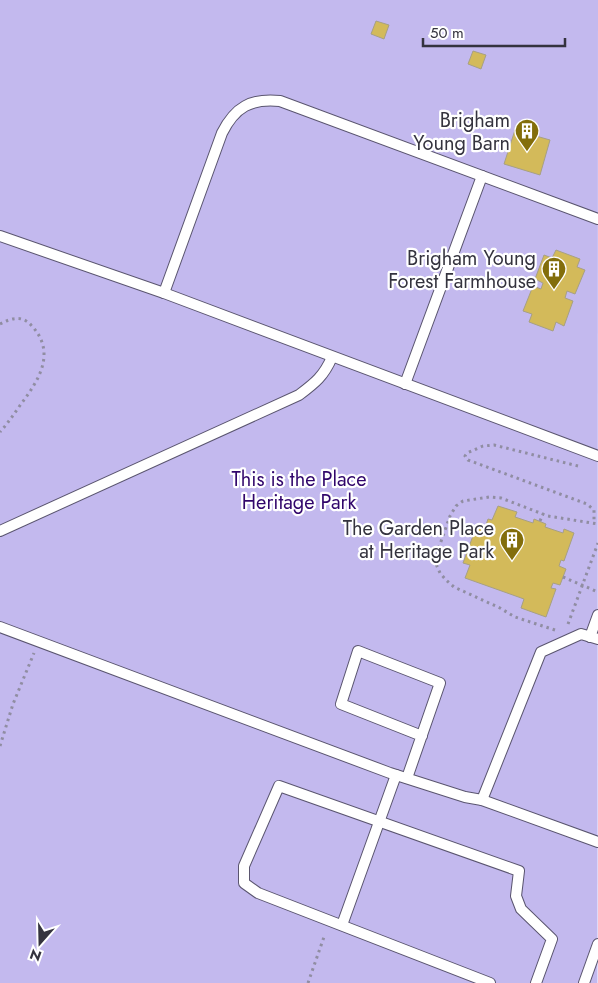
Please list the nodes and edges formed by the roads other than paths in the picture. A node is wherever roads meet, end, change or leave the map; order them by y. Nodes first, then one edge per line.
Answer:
1 (482, 176) junction
2 (598, 219) edge
3 (0, 236) edge
4 (164, 293) junction
5 (332, 356) junction
6 (405, 384) junction
7 (598, 456) edge
8 (0, 531) edge
9 (598, 615) edge
10 (0, 626) edge
11 (594, 638) edge
12 (422, 736) junction
13 (396, 775) junction
14 (407, 778) junction
15 (482, 800) junction
16 (380, 822) junction
17 (598, 842) edge
18 (342, 925) junction
19 (598, 944) edge
20 (490, 983) edge
21 (536, 983) edge
22 (584, 983) edge

1 - 2 lane
1 - 4 lane
1 - 6 lane
3 - 4 lane
4 - 5 lane
5 - 6 lane
5 - 8 lane
6 - 7 lane
9 - 11 lane
10 - 13 lane
11 - 15 lane
12 - 12 lane
12 - 14 lane
13 - 14 lane
13 - 16 lane
14 - 15 lane
15 - 17 lane
16 - 18 lane
16 - 18 lane
16 - 21 lane
18 - 20 lane
19 - 22 lane

